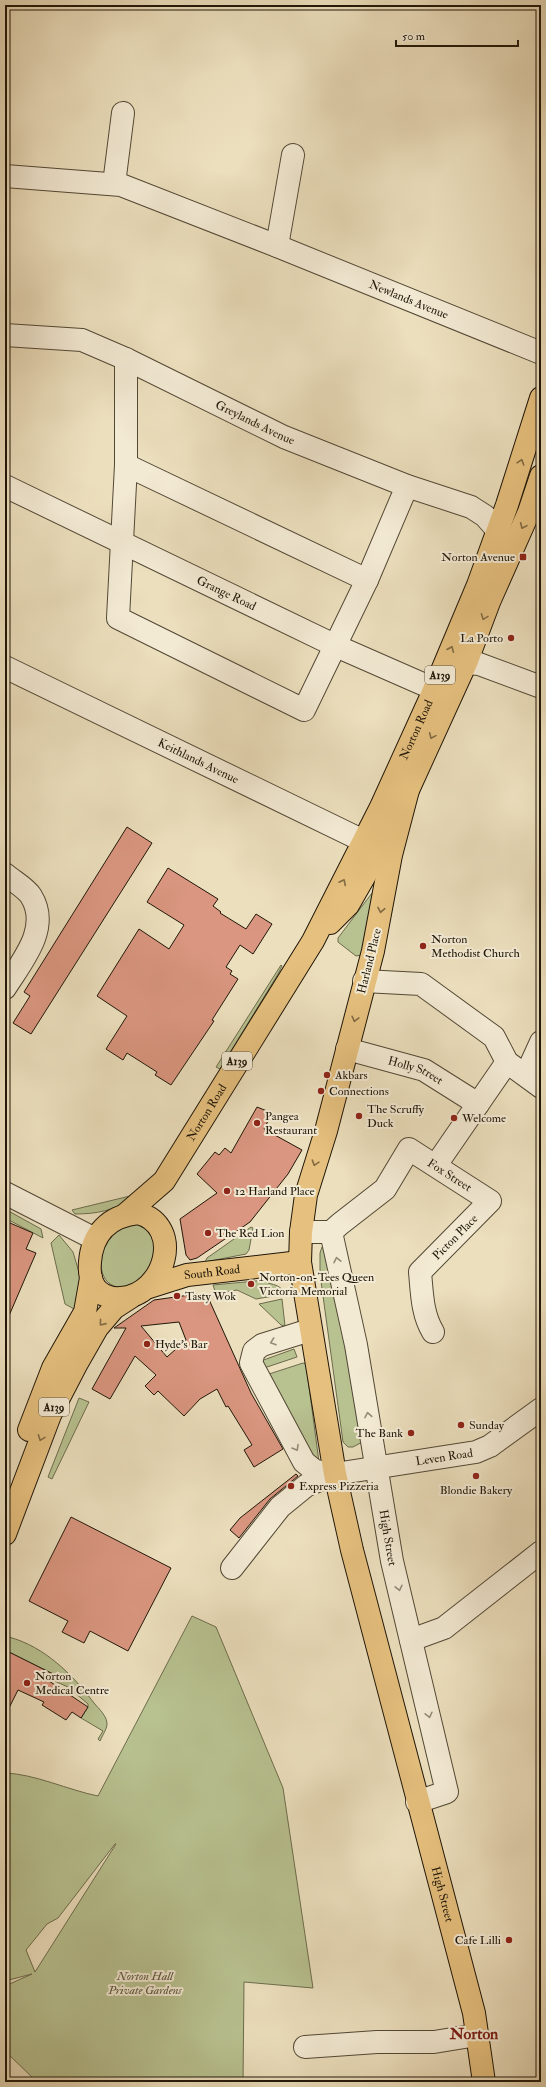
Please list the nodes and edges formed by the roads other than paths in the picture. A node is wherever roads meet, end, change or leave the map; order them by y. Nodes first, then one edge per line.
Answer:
1 (123, 113) dead end
2 (293, 155) dead end
3 (5, 176) edge
4 (114, 184) junction
5 (277, 246) junction
6 (5, 335) edge
7 (541, 353) edge
8 (126, 359) junction
9 (541, 398) edge
10 (126, 465) junction
11 (514, 483) junction
12 (5, 486) edge
13 (407, 486) junction
14 (539, 486) edge
15 (498, 531) junction
16 (121, 542) junction
17 (367, 580) junction
18 (336, 646) junction
19 (466, 663) junction
20 (5, 667) edge
21 (541, 687) edge
22 (442, 693) junction
23 (408, 790) joint
24 (378, 848) junction
25 (5, 874) edge
26 (364, 981) junction
27 (5, 988) edge
28 (541, 1042) edge
29 (347, 1049) junction
30 (507, 1062) junction
31 (533, 1081) edge
32 (478, 1104) junction
33 (326, 1131) joint
34 (436, 1164) junction
35 (164, 1181) junction
36 (5, 1193) edge
37 (490, 1201) joint
38 (126, 1214) junction
39 (159, 1225) junction
40 (301, 1232) junction
41 (331, 1232) junction
42 (95, 1238) junction
43 (165, 1256) junction
44 (300, 1262) junction
45 (187, 1275) junction
46 (91, 1278) junction
47 (140, 1292) junction
48 (310, 1330) junction
49 (433, 1332) dead end
50 (541, 1409) edge
51 (377, 1467) junction
52 (335, 1474) junction
53 (5, 1493) edge
54 (5, 1534) edge
55 (541, 1552) edge
56 (232, 1568) dead end
57 (411, 1640) junction
58 (417, 1802) junction
59 (477, 2035) junction
60 (305, 2048) dead end
61 (484, 2082) edge

1 - 4 street
2 - 5 street
3 - 4 street, Newlands Avenue
4 - 5 street, Newlands Avenue
5 - 7 street, Newlands Avenue
6 - 8 street, Greylands Avenue
8 - 10 street
8 - 13 street, Greylands Avenue
11 -> 9 main road, Norton Road / A139
10 - 16 street
10 - 17 street
11 - 14 street
11 - 15 main road, Norton Road / A139
12 - 16 street, Grange Road
13 - 15 street, Greylands Avenue
13 - 17 street
14 -> 19 main road, Norton Road / A139
22 -> 15 main road, Norton Road / A139
16 - 18 street, Grange Road
16 - 18 street
17 - 18 street
18 - 22 street, Grange Road
19 - 21 street
19 - 22 main road, Norton Road / A139
20 - 24 street, Keithlands Avenue
22 -> 23 main road, Norton Road / A139
22 - 24 main road, Norton Road / A139
23 - 24 main road, Harland Place
24 -> 26 main road, Harland Place
24 - 35 main road, Norton Road / A139
25 - 27 street
26 -> 29 main road, Harland Place
26 - 30 street
28 - 31 street
29 - 32 street, Holly Street
29 - 33 main road, Harland Place
30 - 31 street
30 - 32 street
32 - 34 street
33 -> 40 main road, High Street
34 - 37 street, Fox Street
34 - 41 street, Fox Street
35 - 38 main road, Norton Road / A139
35 - 39 main road, Norton Road / A139
36 - 42 street
37 - 49 street, Picton Place
38 - 39 main road
38 - 42 main road, A139
39 - 43 main road, A139
40 - 41 street
40 - 44 main road, High Street
51 -> 41 street, High Street
42 - 46 main road, A139
43 - 45 main road
43 - 47 main road, A139
44 - 45 main road, South Road
44 - 48 main road, High Street
45 - 47 main road, South Road
46 - 47 main road
46 - 53 main road, A139
47 -> 54 main road, A139
48 - 52 main road, High Street
48 -> 52 street
50 - 51 street, Leven Road
51 - 52 street, Leven Road
51 -> 57 street, High Street
52 - 56 street
52 - 58 main road, High Street
55 - 57 street
57 -> 58 street, High Street
58 - 59 main road, High Street
59 - 60 street
59 - 61 main road, High Street

